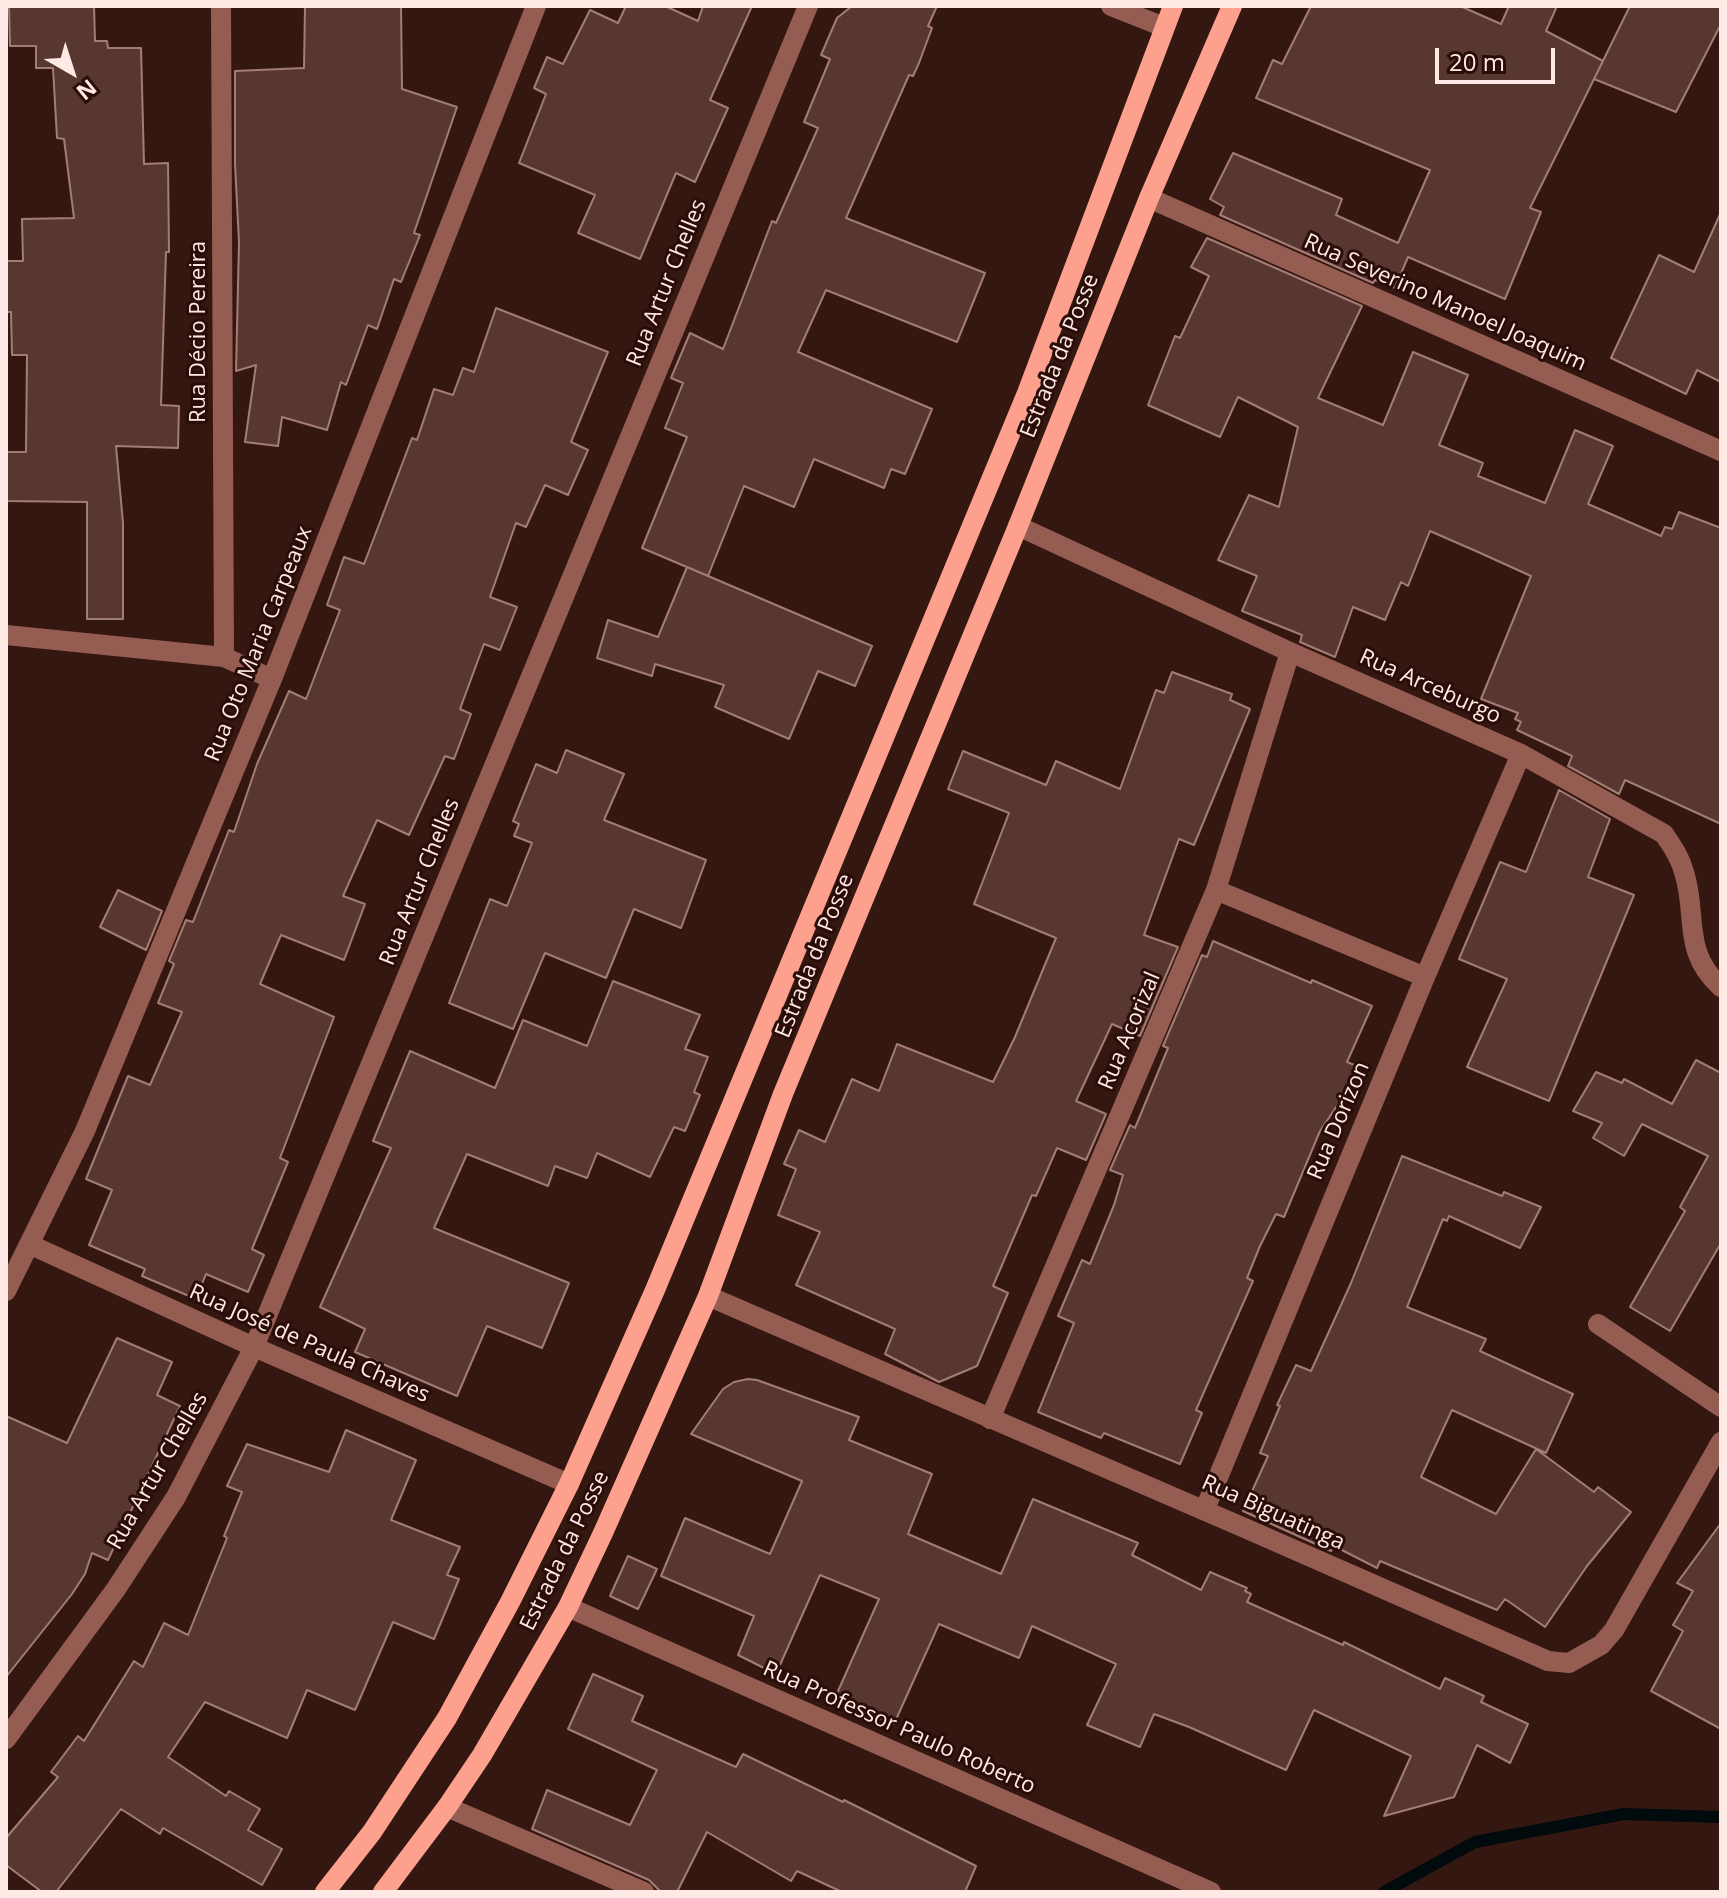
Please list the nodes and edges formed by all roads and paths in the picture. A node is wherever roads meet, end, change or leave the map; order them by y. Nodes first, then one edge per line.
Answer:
1 (221, 6) edge
2 (536, 6) edge
3 (808, 6) edge
4 (1111, 6) edge
5 (1173, 6) edge
6 (1232, 6) edge
7 (1164, 27) junction
8 (1149, 198) junction
9 (1721, 451) edge
10 (1018, 526) junction
11 (6, 635) edge
12 (1290, 652) junction
13 (224, 657) junction
14 (272, 679) junction
15 (1521, 754) junction
16 (1216, 890) junction
17 (1425, 977) junction
18 (1721, 987) edge
19 (31, 1245) junction
20 (6, 1291) edge
21 (708, 1296) junction
22 (1598, 1324) dead end
23 (254, 1347) junction
24 (1721, 1407) edge
25 (990, 1419) junction
26 (1721, 1442) edge
27 (569, 1484) junction
28 (1205, 1509) junction
29 (568, 1607) junction
30 (6, 1739) edge
31 (447, 1807) junction
32 (325, 1892) edge
33 (383, 1892) edge
34 (644, 1892) edge
35 (1211, 1892) edge

1 - 13 street, Rua Décio Pereira
2 - 14 street, Rua Oto Maria Carpeaux
3 - 23 street, Rua Artur Chelles
4 - 7 street
5 - 7 main road, Estrada da Posse
6 - 8 main road, Estrada da Posse
7 - 27 main road, Estrada da Posse
8 - 9 street, Rua Severino Manoel Joaquim
8 - 10 main road, Estrada da Posse
10 - 12 street, Rua Arceburgo
10 - 21 main road, Estrada da Posse
11 - 13 street
12 - 15 street, Rua Arceburgo
12 - 16 street, Rua Acorizal
13 - 14 street
14 - 19 street, Rua Oto Maria Carpeaux
15 - 17 street, Rua Dorizon
15 - 18 street, Rua Arceburgo
16 - 17 street
16 - 25 street, Rua Acorizal
17 - 28 street, Rua Dorizon
19 - 20 street, Rua Oto Maria Carpeaux
19 - 23 street, Rua José de Paula Chaves
21 - 25 street, Rua Biguatinga
21 - 29 main road, Estrada da Posse
22 - 24 street
23 - 27 street, Rua José de Paula Chaves
23 - 30 street, Rua Artur Chelles
25 - 28 street, Rua Biguatinga
26 - 28 street, Rua Biguatinga
27 - 32 main road, Estrada da Posse
29 - 31 main road, Estrada da Posse
29 - 35 street, Rua Professor Paulo Roberto
31 - 33 main road, Estrada da Posse
31 - 34 street

